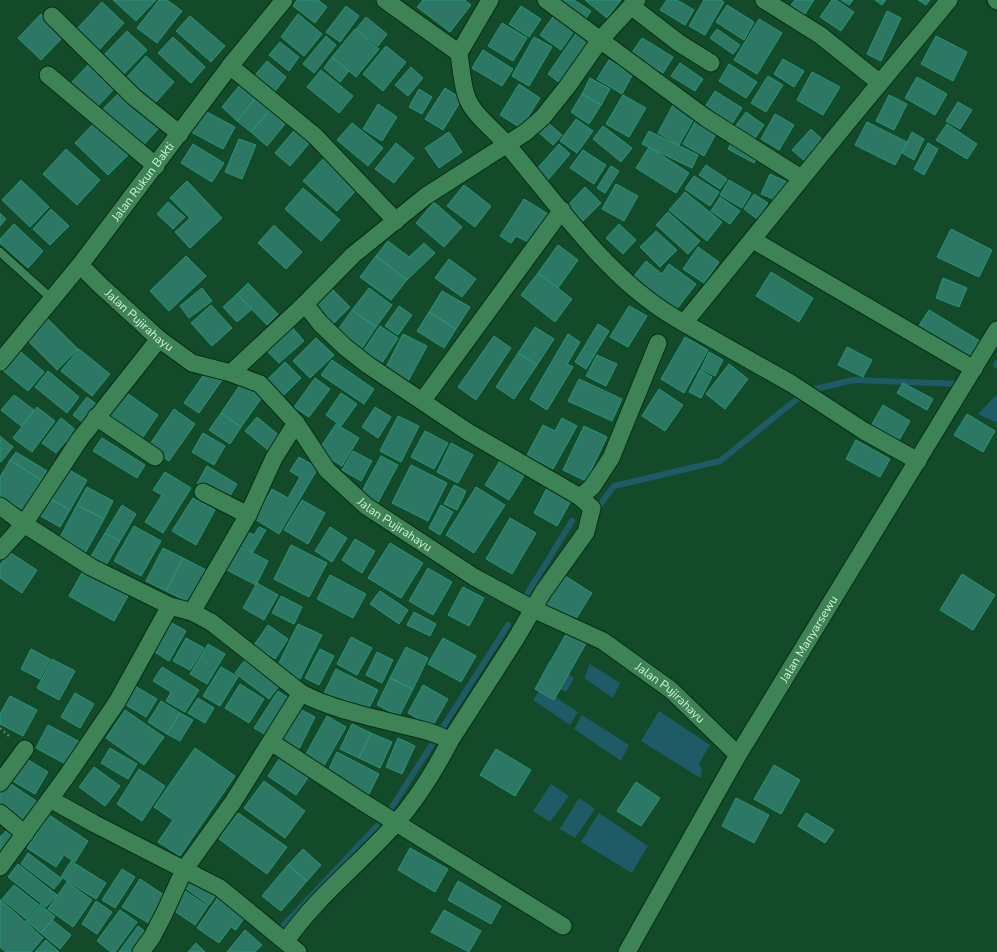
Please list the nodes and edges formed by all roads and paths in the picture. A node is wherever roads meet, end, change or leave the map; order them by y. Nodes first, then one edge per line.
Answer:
1 (284, 0) edge
2 (385, 0) edge
3 (490, 0) edge
4 (546, 0) edge
5 (764, 0) edge
6 (949, 0) edge
7 (634, 3) edge
8 (52, 16) dead end
9 (600, 40) junction
10 (459, 53) junction
11 (711, 62) dead end
12 (230, 66) junction
13 (48, 75) dead end
14 (880, 83) junction
15 (180, 134) junction
16 (507, 144) junction
17 (156, 166) junction
18 (801, 178) junction
19 (562, 210) junction
20 (396, 221) junction
21 (752, 240) junction
22 (0, 252) edge
23 (80, 265) junction
24 (52, 299) junction
25 (305, 304) junction
26 (684, 323) junction
27 (997, 330) edge
28 (159, 339) junction
29 (658, 344) dead end
30 (0, 362) edge
31 (974, 369) junction
32 (231, 373) junction
33 (423, 400) junction
34 (96, 417) junction
35 (296, 423) junction
36 (155, 457) dead end
37 (918, 461) junction
38 (203, 492) dead end
39 (580, 497) junction
40 (0, 506) edge
41 (248, 515) junction
42 (24, 524) junction
43 (0, 551) edge
44 (170, 606) junction
45 (533, 608) junction
46 (192, 612) junction
47 (300, 693) junction
48 (443, 738) junction
49 (271, 742) junction
50 (25, 749) dead end
51 (738, 755) junction
52 (0, 783) edge
53 (50, 799) junction
54 (0, 813) edge
55 (396, 822) junction
56 (25, 834) junction
57 (0, 867) edge
58 (184, 870) junction
59 (563, 926) dead end
60 (288, 943) edge
61 (141, 952) edge
62 (627, 952) edge

1 - 12 street, Jalan Rukun Bakti
2 - 10 street
3 - 10 street
4 - 9 street
5 - 14 street
6 - 14 street
7 - 9 street
7 - 11 street
8 - 15 street
9 - 16 street
9 - 18 street
10 - 16 street
12 - 15 street, Jalan Rukun Bakti
12 - 20 street
13 - 17 street
14 - 18 street
15 - 17 street, Jalan Rukun Bakti
16 - 19 street
16 - 20 street
17 - 23 street, Jalan Rukun Bakti
18 - 21 street
19 - 26 street
19 - 33 street
20 - 25 street
21 - 26 street
21 - 31 street
22 - 24 lane
23 - 24 street, Jalan Rukun Bakti
23 - 28 street, Jalan Pujirahayu
24 - 30 street, Jalan Rukun Bakti
25 - 32 street
25 - 33 street
26 - 37 street
27 - 31 street, Jalan Manyarsewu
28 - 32 street, Jalan Pujirahayu
28 - 34 street
29 - 39 street
31 - 37 street, Jalan Manyarsewu
32 - 35 street, Jalan Pujirahayu
33 - 39 street
34 - 36 street
34 - 42 street
35 - 41 street
35 - 45 street, Jalan Pujirahayu
37 - 51 street, Jalan Manyarsewu
38 - 41 street
39 - 45 street
40 - 42 street
41 - 46 street
42 - 43 street
42 - 44 street
44 - 46 street
44 - 53 street
45 - 48 street
45 - 51 street, Jalan Pujirahayu
46 - 47 street
47 - 48 street
47 - 49 street
48 - 55 street
49 - 55 street
49 - 58 street
50 - 52 street
51 - 62 street, Jalan Manyarsewu
53 - 56 street
53 - 58 street
54 - 56 street
55 - 59 street
55 - 60 street
56 - 57 street
58 - 60 street
58 - 61 street

